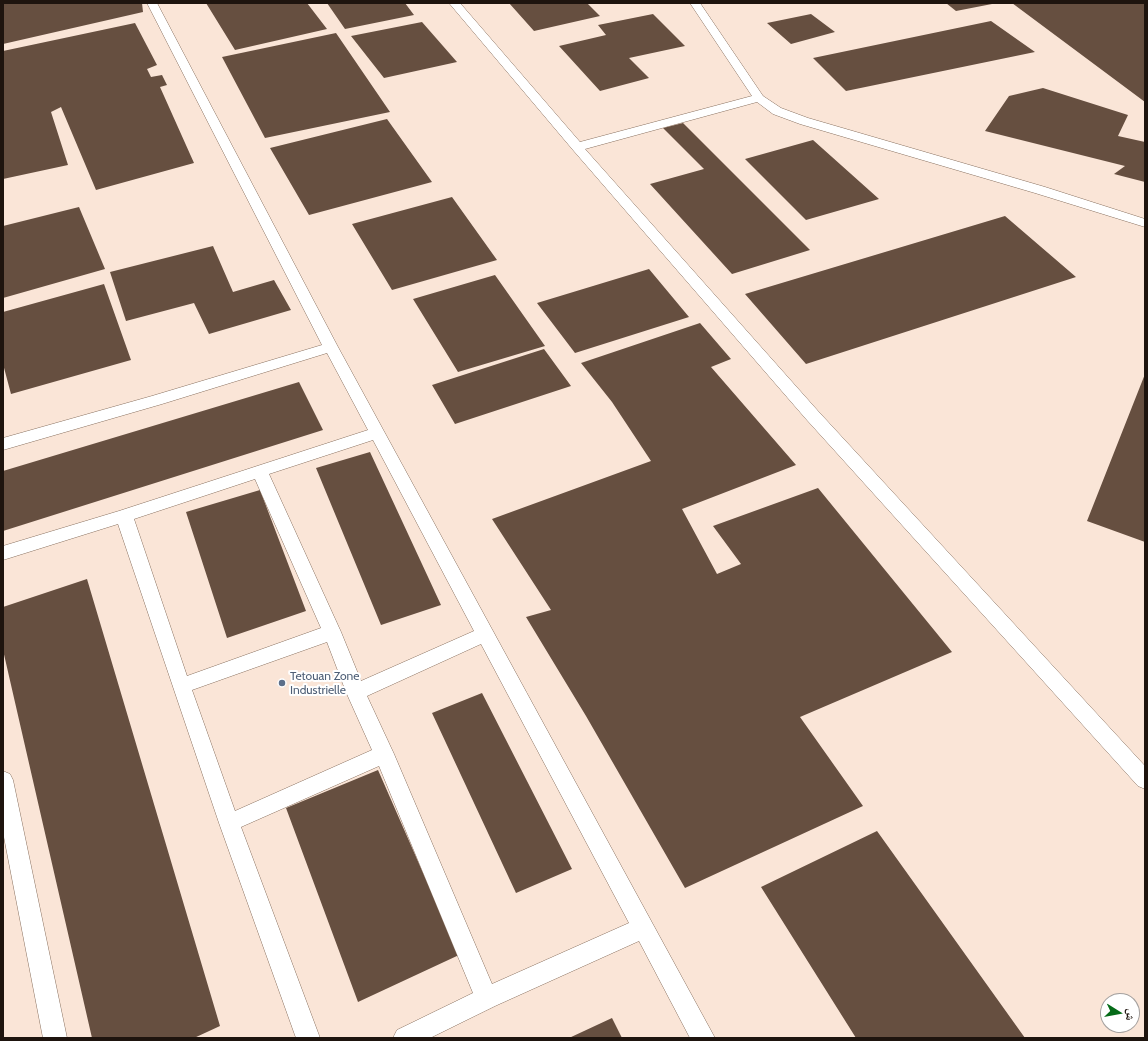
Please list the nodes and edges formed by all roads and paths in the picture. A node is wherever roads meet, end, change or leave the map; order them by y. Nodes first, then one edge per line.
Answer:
1 (152, 3) edge
2 (454, 3) edge
3 (694, 3) edge
4 (759, 98) junction
5 (577, 147) junction
6 (1145, 223) edge
7 (331, 346) junction
8 (377, 433) junction
9 (3, 444) edge
10 (260, 472) junction
11 (124, 516) junction
12 (3, 552) edge
13 (332, 632) junction
14 (486, 634) junction
15 (181, 686) junction
16 (356, 692) junction
17 (384, 754) junction
18 (3, 780) edge
19 (1145, 780) edge
20 (229, 823) junction
21 (643, 928) junction
22 (487, 998) junction
23 (55, 1038) edge
24 (308, 1038) edge
25 (405, 1038) edge
26 (703, 1038) edge

1 - 7 lane
2 - 5 lane
3 - 4 lane
4 - 5 lane
4 - 6 lane
5 - 19 lane
7 - 8 lane
7 - 9 lane
8 - 10 lane
8 - 14 lane
10 - 11 lane
10 - 13 lane
11 - 12 lane
11 - 15 lane
13 - 15 lane
13 - 16 lane
14 - 16 lane
14 - 21 lane
15 - 20 lane
16 - 17 lane
17 - 20 lane
17 - 22 lane
18 - 23 lane
20 - 24 lane
21 - 22 lane
21 - 26 lane
22 - 25 lane

